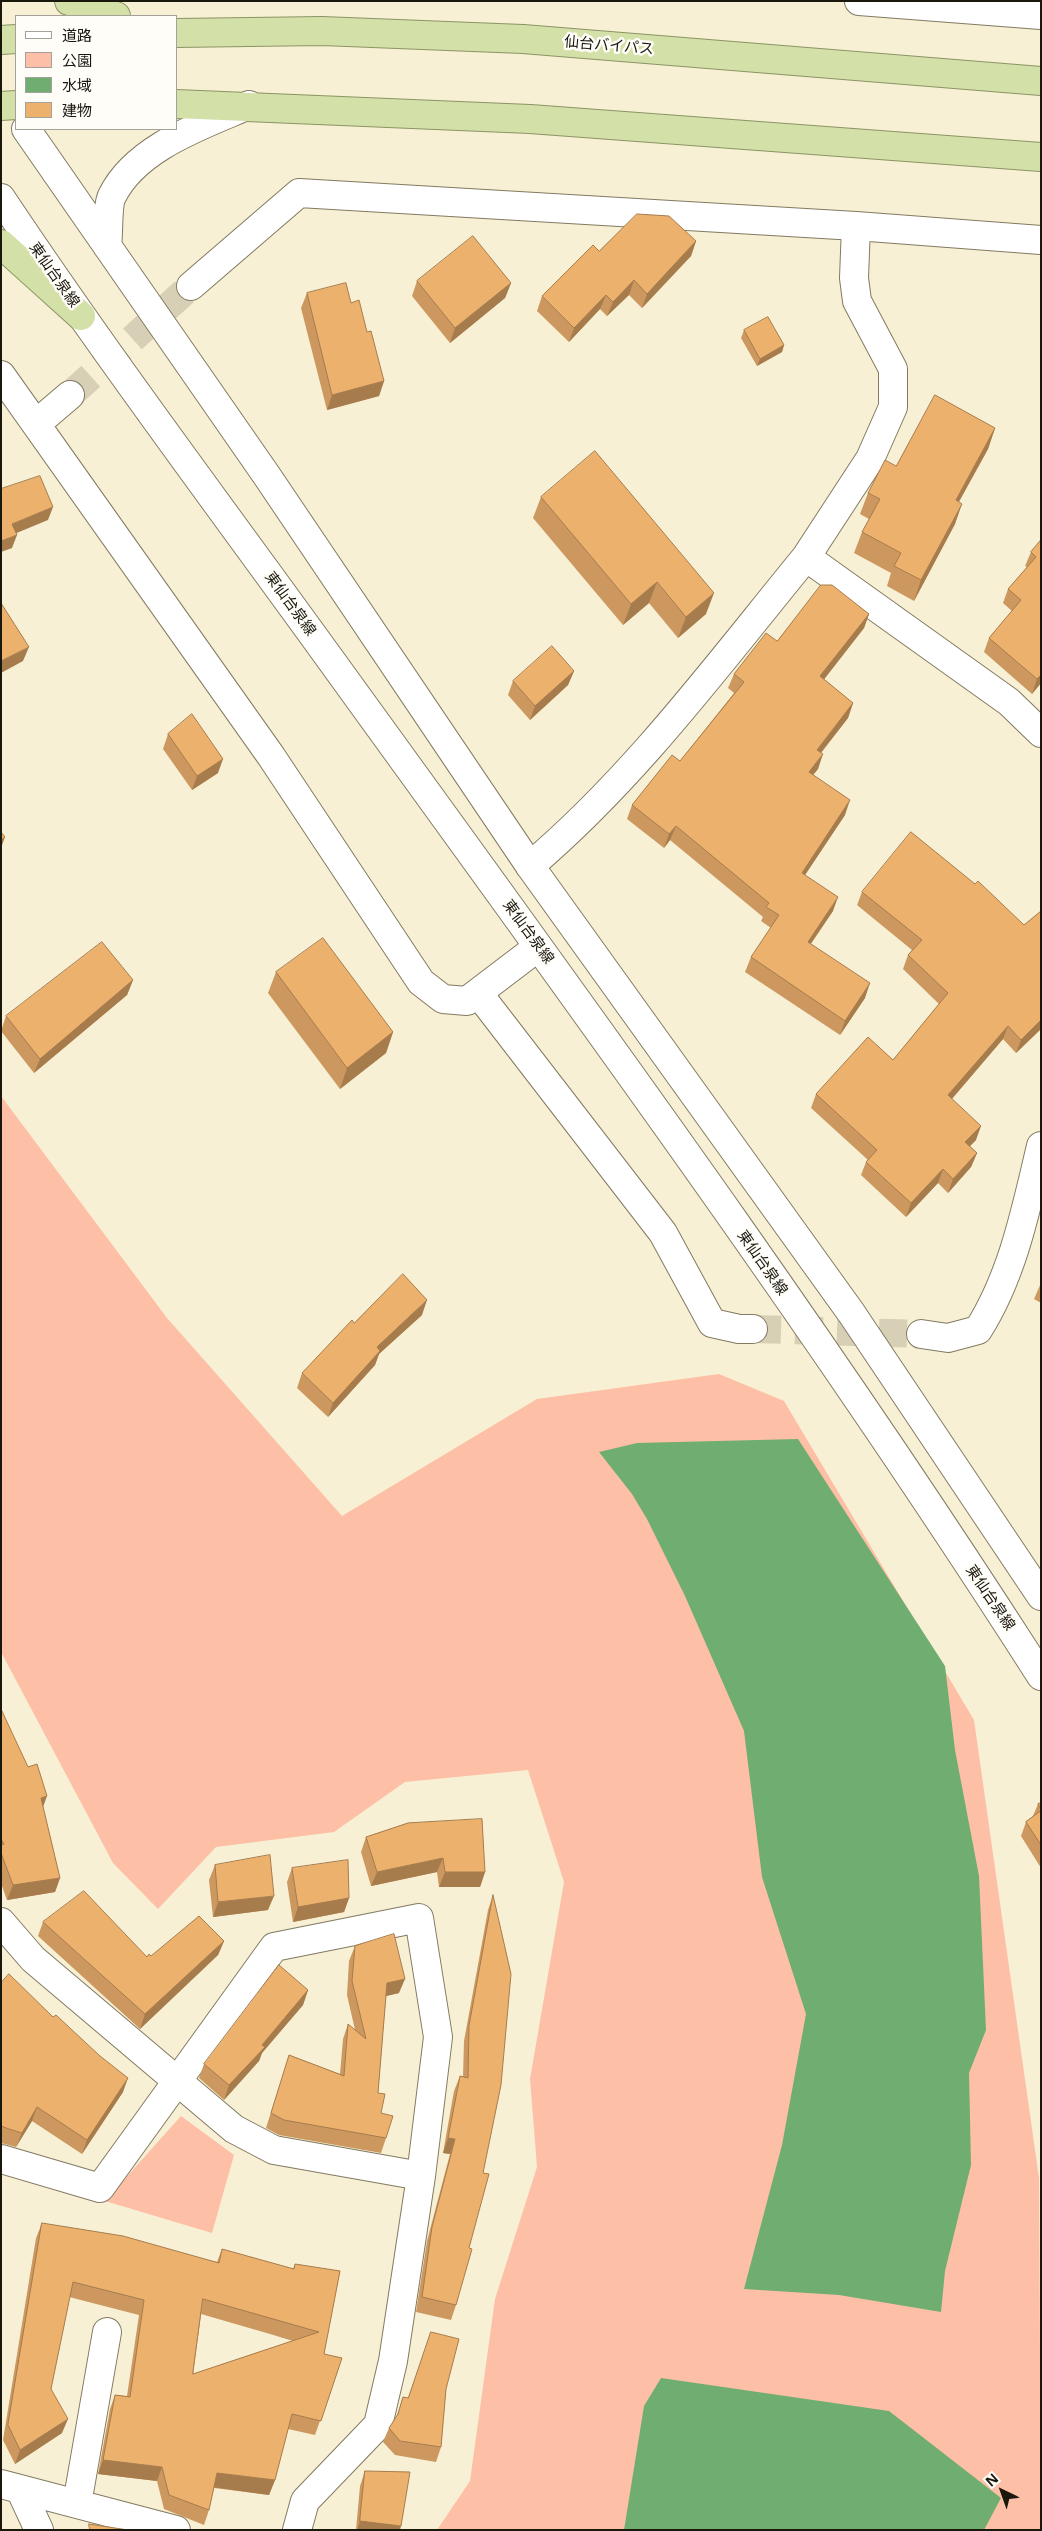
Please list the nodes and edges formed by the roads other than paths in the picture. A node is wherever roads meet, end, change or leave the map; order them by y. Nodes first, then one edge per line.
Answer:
1 (69, 1) edge
2 (859, 1) edge
3 (113, 15) edge
4 (1041, 15) edge
5 (178, 32) edge
6 (15, 39) edge
7 (1, 40) edge
8 (1041, 81) edge
9 (178, 104) edge
10 (248, 105) junction
11 (27, 130) edge
12 (1041, 157) edge
13 (1, 198) edge
14 (856, 226) junction
15 (1041, 240) edge
16 (1, 244) edge
17 (107, 246) junction
18 (191, 286) tunnel mouth
19 (81, 316) junction
20 (1, 375) edge
21 (70, 395) tunnel mouth
22 (36, 424) junction
23 (806, 557) junction
24 (1041, 733) edge
25 (530, 866) junction
26 (538, 947) junction
27 (478, 992) junction
28 (1041, 1146) edge
29 (753, 1329) tunnel mouth
30 (921, 1334) tunnel mouth
31 (1041, 1596) edge
32 (1041, 1676) edge
33 (1, 1922) edge
34 (176, 2080) junction
35 (1, 2159) edge
36 (421, 2176) junction
37 (107, 2332) dead end
38 (11, 2487) edge
39 (77, 2504) junction
40 (39, 2530) edge
41 (176, 2530) edge
42 (297, 2530) edge

1 - 3 highway
2 - 4 street
5 - 8 highway, 仙台バイパス
6 - 7 highway
9 - 10 highway
10 - 12 highway
10 - 17 street
11 - 17 street
13 - 19 street, 東仙台泉線
14 - 15 street
14 - 18 street
14 - 23 street
16 - 19 highway
17 - 25 street
19 - 26 street, 東仙台泉線
20 - 22 street
21 - 22 street
22 - 27 street
23 - 24 street
23 - 25 street
25 - 31 street
26 - 27 street
26 - 32 street, 東仙台泉線
27 - 29 street
28 - 30 street
33 - 34 street
34 - 35 street
34 - 36 street
34 - 36 street
36 - 42 street
37 - 39 street
38 - 39 street
38 - 40 street
39 - 41 street

